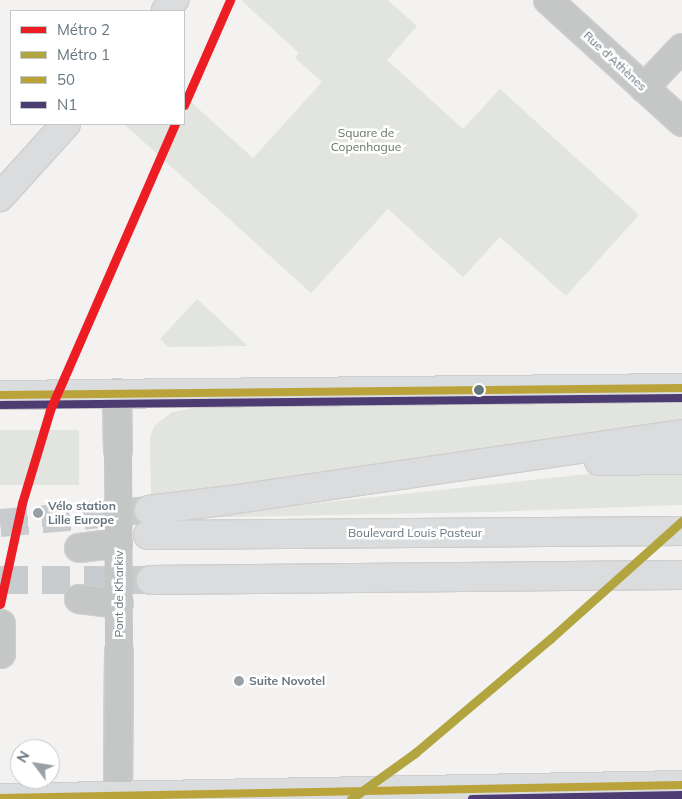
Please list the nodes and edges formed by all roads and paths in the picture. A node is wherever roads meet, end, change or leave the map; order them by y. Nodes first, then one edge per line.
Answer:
1 (548, 0) edge
2 (682, 48) edge
3 (644, 88) junction
4 (682, 122) edge
5 (65, 125) edge
6 (3, 191) edge
7 (682, 388) edge
8 (117, 393) junction
9 (0, 395) edge
10 (682, 434) edge
11 (682, 460) edge
12 (461, 468) junction
13 (682, 531) edge
14 (118, 544) junction
15 (79, 548) dead end
16 (682, 576) edge
17 (151, 580) tunnel mouth
18 (79, 599) dead end
19 (119, 604) junction
20 (1, 624) edge
21 (1, 654) edge
22 (682, 785) edge
23 (118, 795) junction
24 (0, 798) edge

1 - 3 street, Rue d'Athènes
2 - 3 street
3 - 4 street, Rue d'Athènes
5 - 6 main road
7 - 8 main road
8 - 9 main road
8 - 14 street, Pont de Kharkiv, bridge
10 - 12 main road
11 - 12 main road
12 - 13 main road, Boulevard Louis Pasteur
14 - 15 street
14 - 19 street, Pont de Kharkiv, bridge
16 - 17 main road
18 - 19 street
19 - 23 street, Pont de Kharkiv, bridge
20 - 21 street
22 - 23 main road
23 - 24 main road

